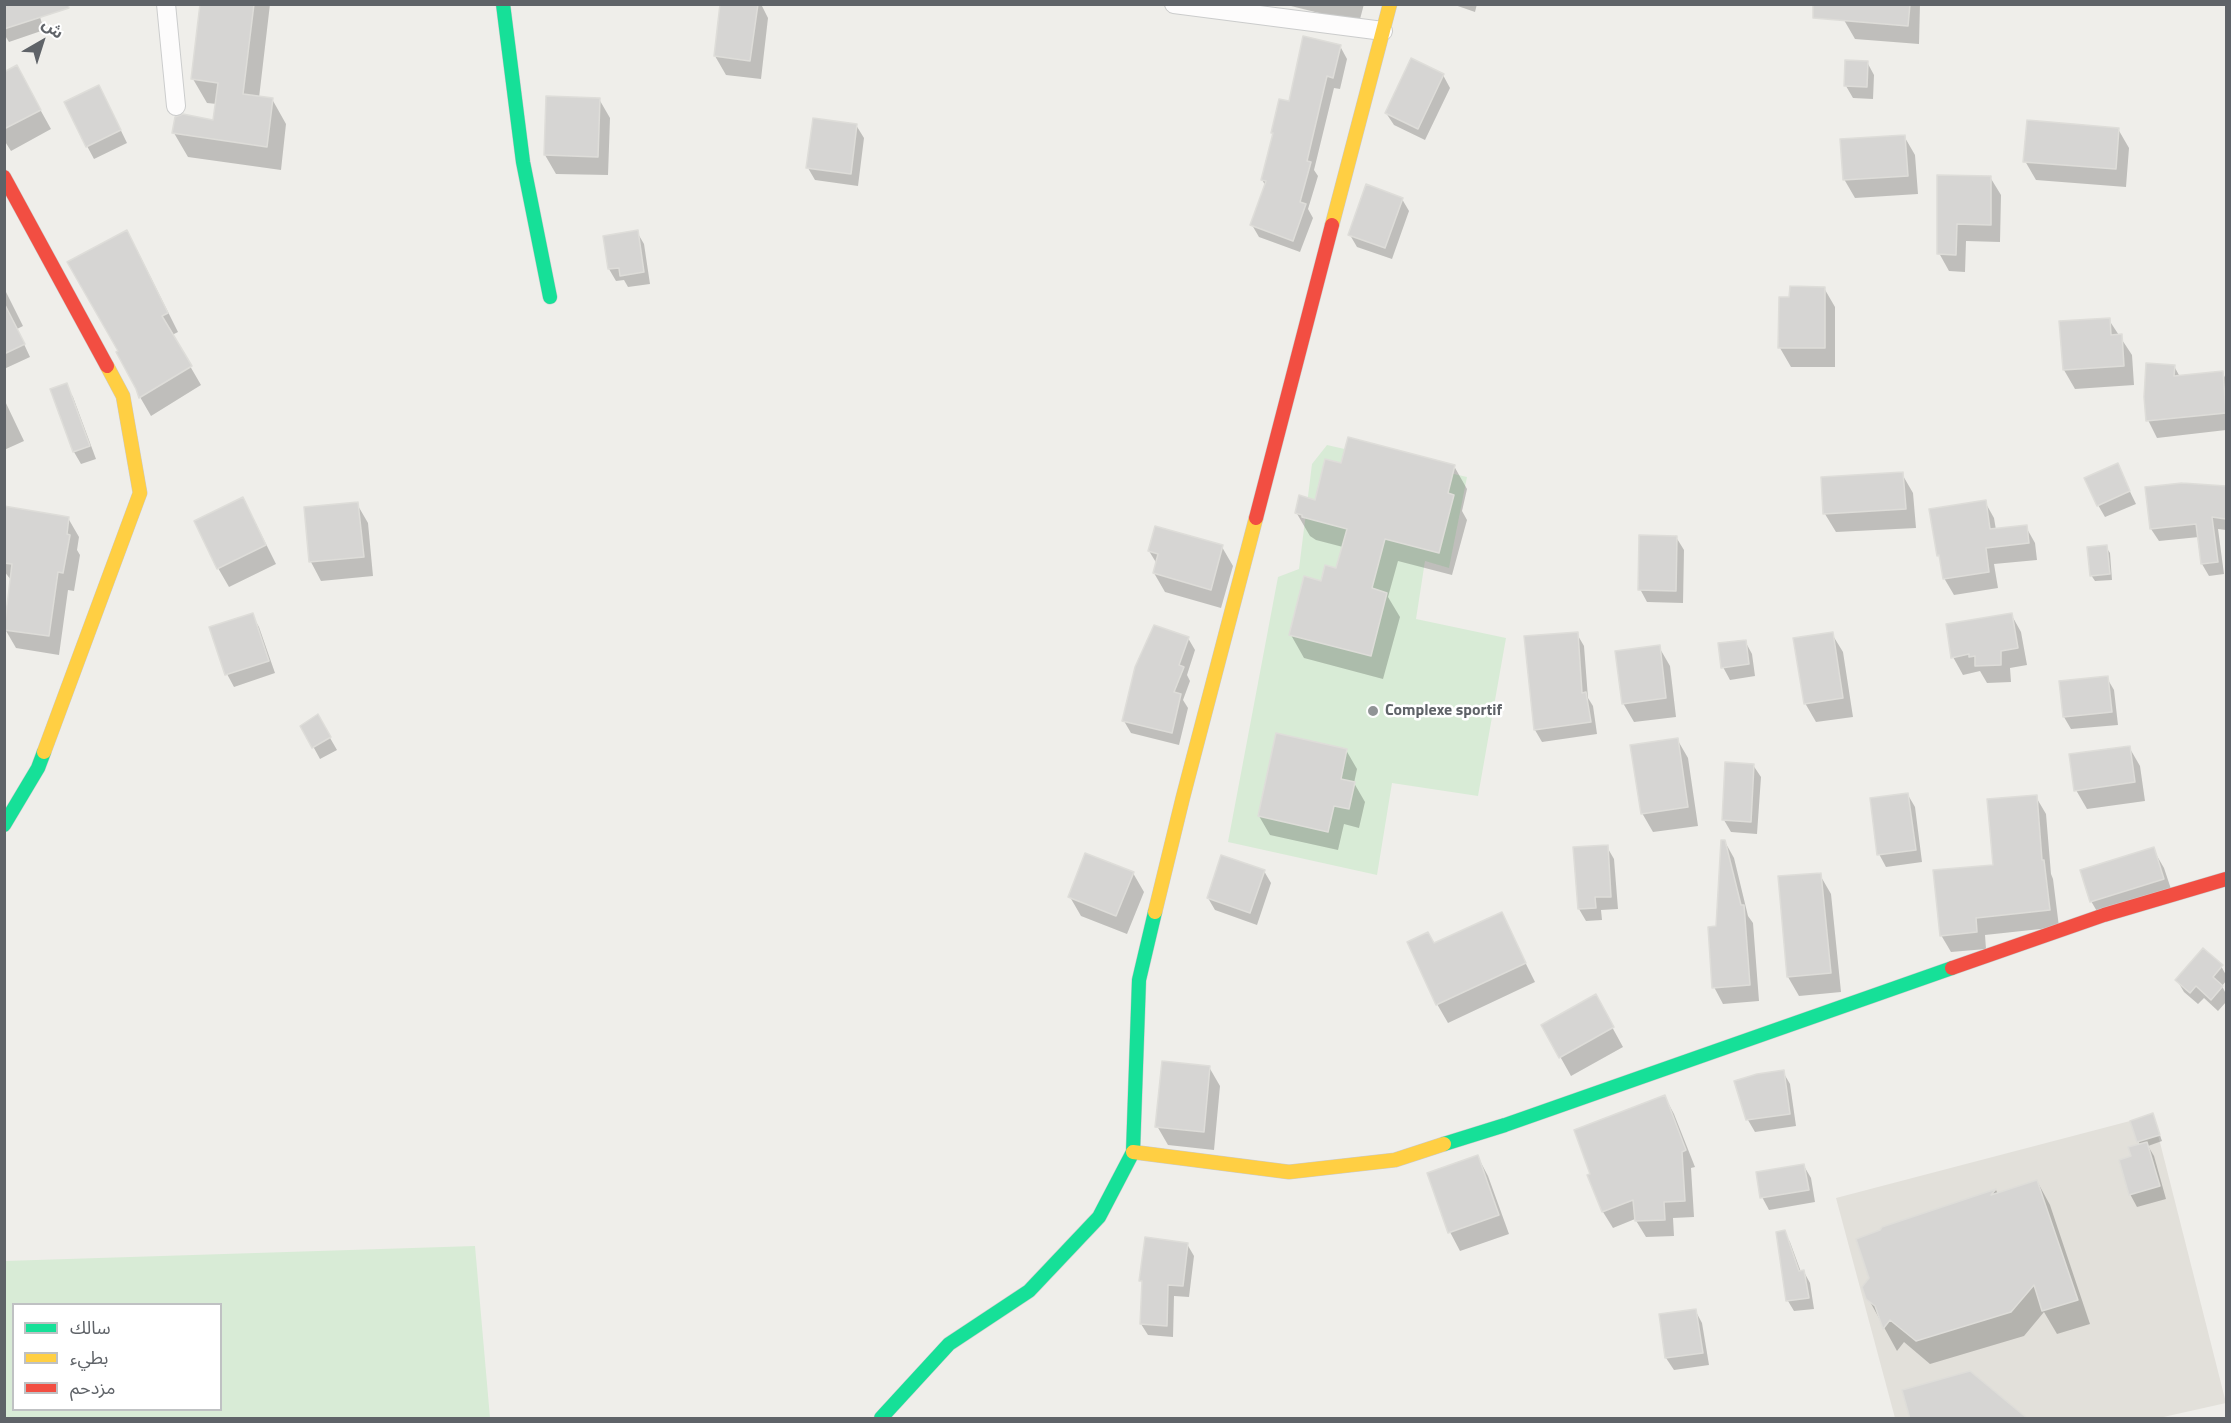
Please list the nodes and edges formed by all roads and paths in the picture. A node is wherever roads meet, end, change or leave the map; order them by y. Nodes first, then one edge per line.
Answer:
1 (166, 4) edge
2 (503, 4) edge
3 (1173, 4) edge
4 (1390, 4) edge
5 (1383, 31) junction
6 (176, 106) dead end
7 (7, 188) edge
8 (550, 297) dead end
9 (4, 825) edge
10 (2226, 879) edge
11 (1133, 1152) junction
12 (881, 1419) edge

1 - 6 street
2 - 8 street
3 - 5 street
4 - 5 street
5 - 11 street
7 - 9 street
10 - 11 street
11 - 12 street

